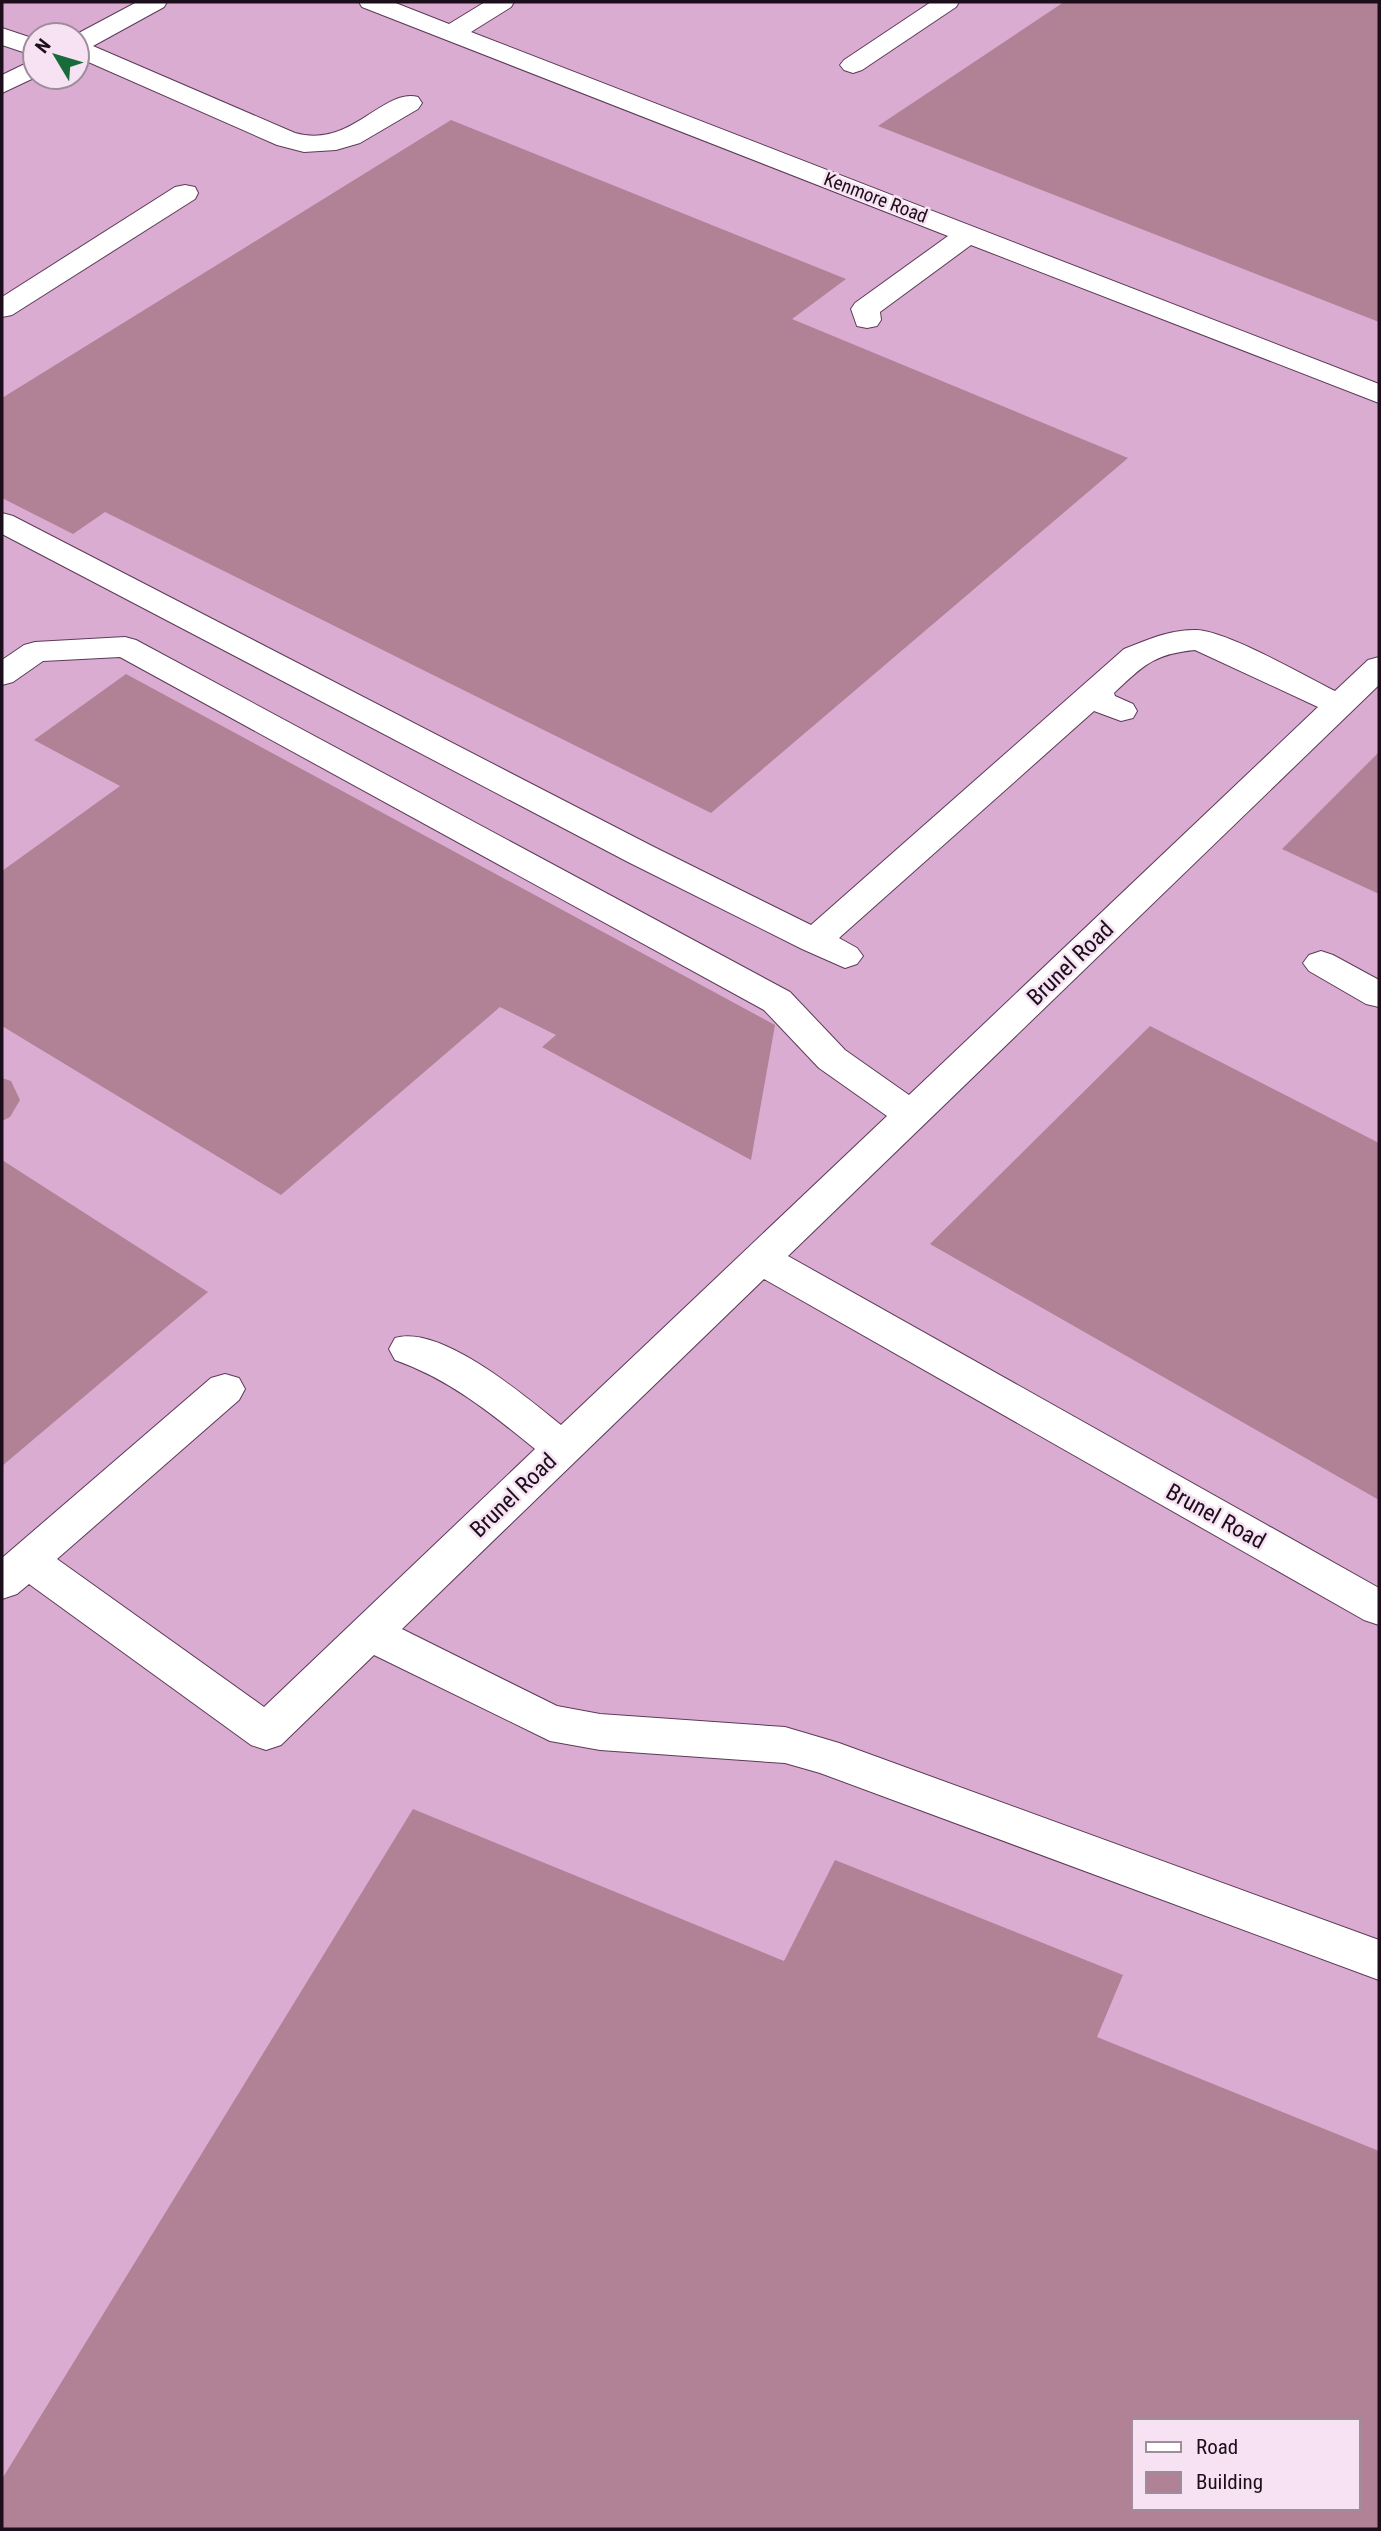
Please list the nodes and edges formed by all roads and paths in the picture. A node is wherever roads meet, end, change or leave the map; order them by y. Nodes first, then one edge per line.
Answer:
1 (155, 2) edge
2 (371, 2) edge
3 (502, 2) edge
4 (947, 2) edge
5 (451, 33) junction
6 (2, 36) edge
7 (91, 38) edge
8 (21, 43) edge
9 (91, 52) edge
10 (853, 65) dead end
11 (21, 75) edge
12 (2, 85) edge
13 (409, 103) dead end
14 (185, 192) dead end
15 (969, 233) junction
16 (2, 309) edge
17 (867, 320) dead end
18 (1379, 394) edge
19 (2, 522) edge
20 (1379, 667) edge
21 (2, 675) edge
22 (1339, 705) junction
23 (814, 941) junction
24 (845, 956) dead end
25 (1321, 963) dead end
26 (1379, 995) edge
27 (911, 1115) junction
28 (761, 1259) junction
29 (409, 1349) dead end
30 (225, 1389) dead end
31 (562, 1448) junction
32 (14, 1571) edge
33 (1379, 1608) edge
34 (370, 1633) junction
35 (1379, 1960) edge

1 - 7 street
2 - 5 street, Kenmore Road
3 - 5 street
4 - 10 street
5 - 15 street, Kenmore Road
6 - 8 street
9 - 13 street
11 - 12 street
14 - 16 street
15 - 17 street
15 - 18 street, Kenmore Road
19 - 23 street
20 - 22 street, Brunel Road
21 - 27 street
22 - 23 street
22 - 27 street, Brunel Road
23 - 24 street
25 - 26 street
27 - 28 street, Brunel Road
28 - 31 street, Brunel Road
28 - 33 street, Brunel Road
29 - 31 street
30 - 32 street
31 - 34 street, Brunel Road
32 - 34 street, Brunel Road
34 - 35 street

